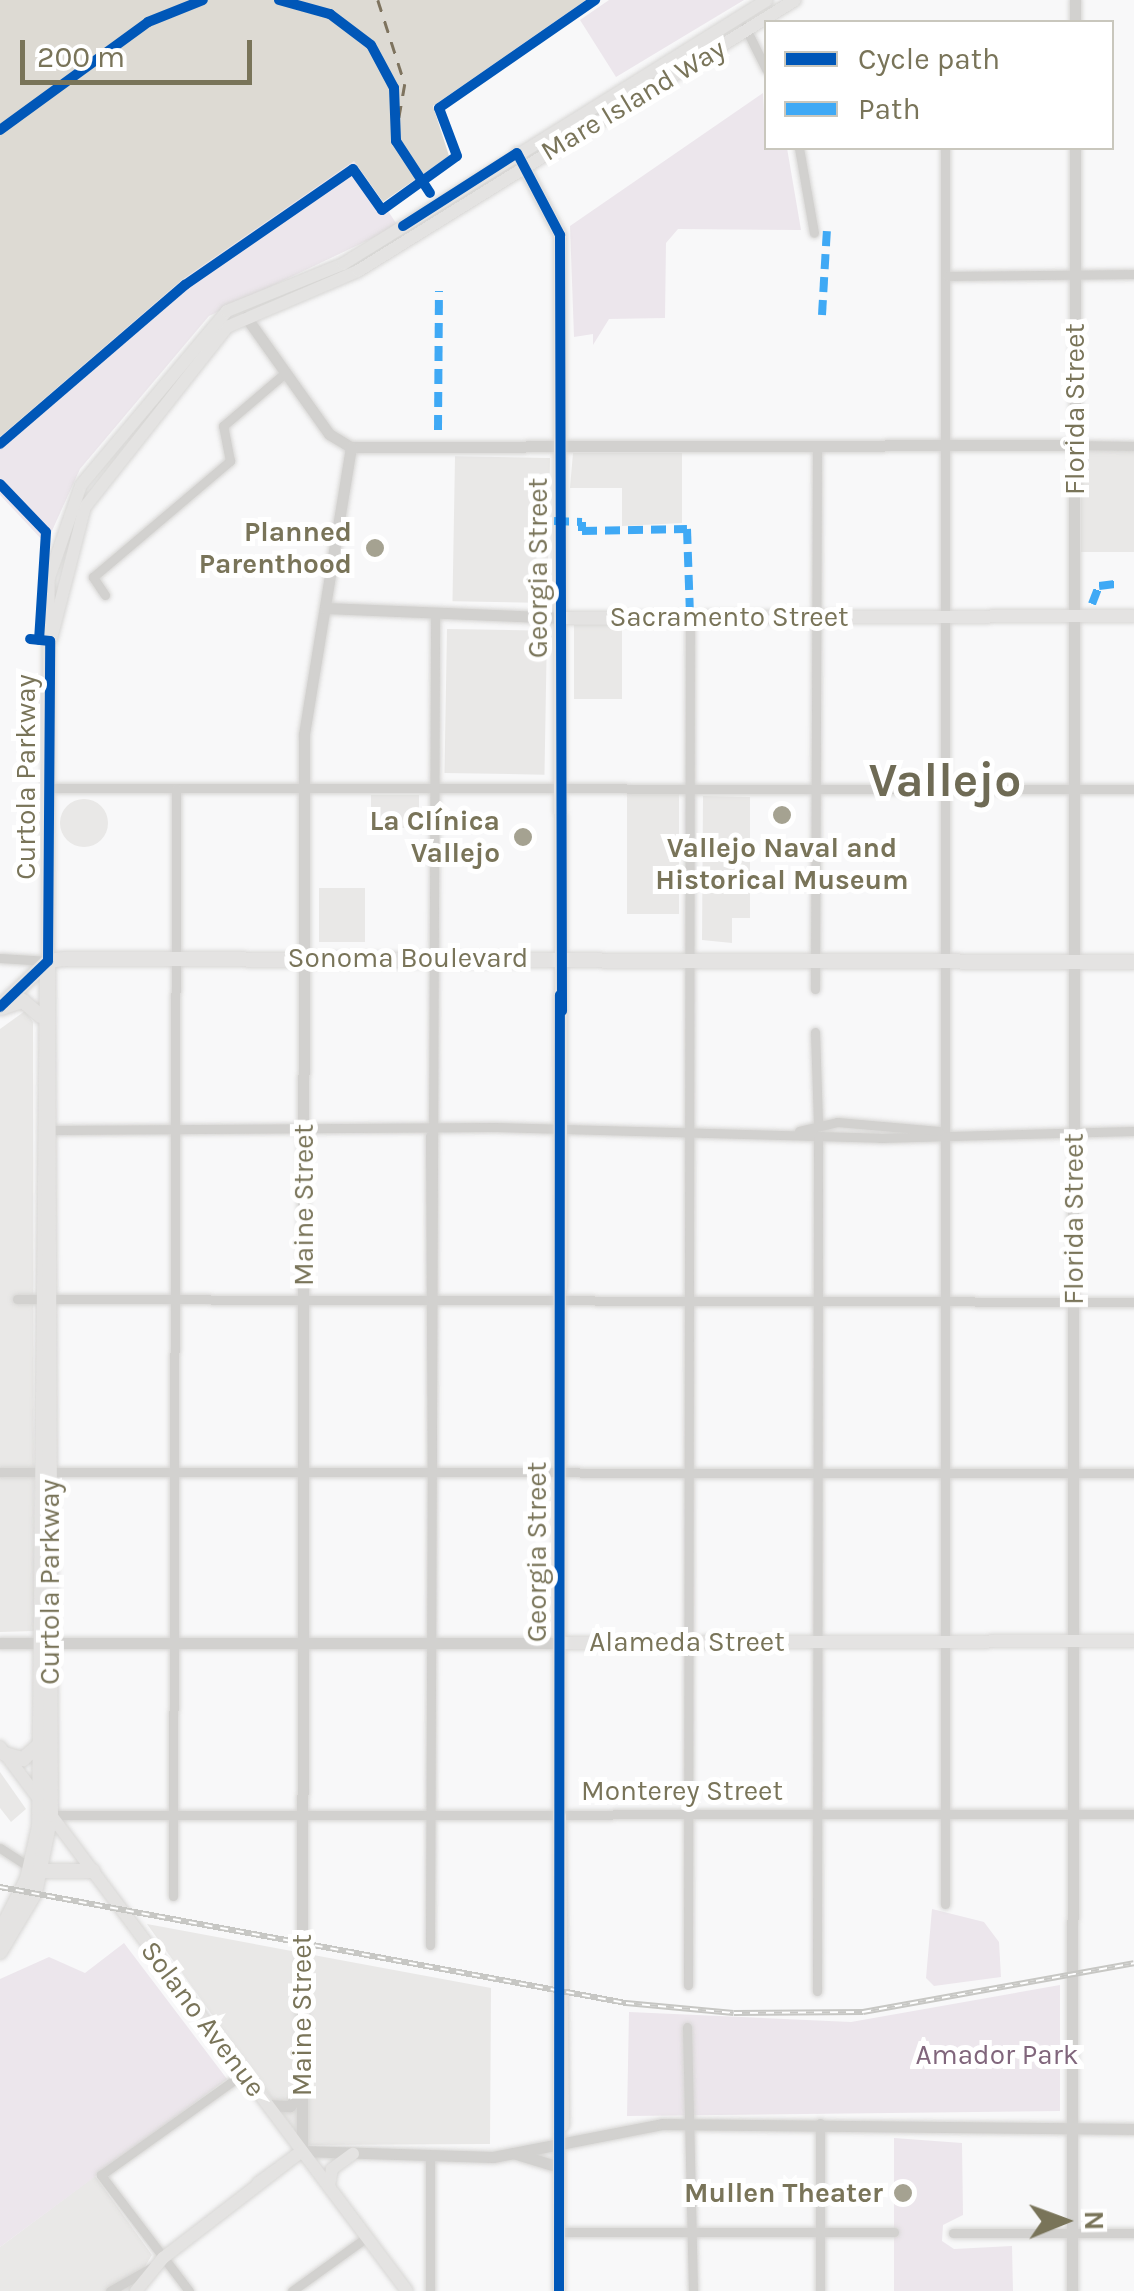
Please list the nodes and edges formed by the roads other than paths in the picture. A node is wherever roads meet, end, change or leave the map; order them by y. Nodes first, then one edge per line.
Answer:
1 (767, 0) edge
2 (795, 0) edge
3 (738, 18) junction
4 (764, 20) edge
5 (764, 20) edge
6 (747, 31) junction
7 (764, 66) edge
8 (800, 150) edge
9 (945, 150) edge
10 (1075, 150) edge
11 (522, 159) junction
12 (814, 234) dead end
13 (1074, 274) junction
14 (1134, 274) edge
15 (946, 276) junction
16 (242, 311) junction
17 (285, 373) junction
18 (1075, 445) junction
19 (818, 446) junction
20 (946, 446) junction
21 (1134, 446) edge
22 (350, 447) junction
23 (561, 447) junction
24 (64, 536) joint
25 (106, 596) dead end
26 (324, 608) junction
27 (817, 615) junction
28 (435, 616) junction
29 (1074, 616) junction
30 (1134, 616) edge
31 (690, 617) junction
32 (945, 617) junction
33 (560, 618) junction
34 (434, 786) junction
35 (560, 786) junction
36 (306, 787) junction
37 (690, 787) junction
38 (47, 788) junction
39 (176, 788) junction
40 (816, 788) junction
41 (946, 788) junction
42 (1074, 788) junction
43 (1134, 789) edge
44 (0, 958) edge
45 (175, 958) junction
46 (304, 958) junction
47 (560, 958) junction
48 (690, 958) junction
49 (434, 959) junction
50 (48, 961) junction
51 (816, 962) junction
52 (947, 962) junction
53 (1074, 962) junction
54 (1134, 962) edge
55 (816, 989) dead end
56 (0, 1008) edge
57 (40, 1016) junction
58 (815, 1032) dead end
59 (818, 1124) junction
60 (432, 1128) junction
61 (560, 1128) junction
62 (176, 1129) junction
63 (304, 1129) junction
64 (50, 1130) junction
65 (799, 1130) junction
66 (690, 1131) junction
67 (1073, 1131) junction
68 (1134, 1131) edge
69 (944, 1132) junction
70 (818, 1136) junction
71 (560, 1296) junction
72 (18, 1299) dead end
73 (45, 1300) junction
74 (174, 1300) junction
75 (304, 1300) junction
76 (432, 1300) junction
77 (688, 1300) junction
78 (816, 1301) junction
79 (944, 1301) junction
80 (1074, 1302) junction
81 (1134, 1302) edge
82 (432, 1470) junction
83 (44, 1471) junction
84 (176, 1471) junction
85 (304, 1471) junction
86 (0, 1472) edge
87 (560, 1473) junction
88 (688, 1473) junction
89 (816, 1473) junction
90 (945, 1473) junction
91 (1074, 1473) junction
92 (1134, 1473) edge
93 (1134, 1641) edge
94 (688, 1642) junction
95 (816, 1642) junction
96 (946, 1642) junction
97 (1073, 1642) junction
98 (0, 1643) edge
99 (45, 1643) junction
100 (173, 1643) junction
101 (302, 1643) junction
102 (431, 1643) junction
103 (560, 1643) junction
104 (39, 1746) junction
105 (3, 1750) edge
106 (40, 1800) junction
107 (303, 1813) junction
108 (1072, 1813) junction
109 (173, 1814) junction
110 (431, 1814) junction
111 (559, 1814) junction
112 (688, 1814) junction
113 (816, 1814) junction
114 (944, 1814) junction
115 (1134, 1814) edge
116 (51, 1816) junction
117 (0, 1848) edge
118 (37, 1869) junction
119 (93, 1871) junction
120 (172, 1896) dead end
121 (945, 1904) dead end
122 (0, 1932) edge
123 (430, 1944) dead end
124 (0, 1952) edge
125 (688, 1985) dead end
126 (817, 1991) dead end
127 (687, 2027) dead end
128 (244, 2073) junction
129 (302, 2088) junction
130 (268, 2105) junction
131 (820, 2123) junction
132 (690, 2124) junction
133 (1072, 2127) junction
134 (1134, 2129) edge
135 (558, 2144) junction
136 (302, 2151) junction
137 (353, 2154) junction
138 (513, 2154) junction
139 (430, 2156) junction
140 (558, 2167) junction
141 (328, 2186) junction
142 (559, 2232) junction
143 (692, 2232) junction
144 (894, 2232) dead end
145 (820, 2233) junction
146 (954, 2233) dead end
147 (1134, 2233) edge
148 (1072, 2234) junction
149 (367, 2237) junction
150 (158, 2262) junction
151 (110, 2291) edge
152 (136, 2291) edge
153 (188, 2291) edge
154 (292, 2291) edge
155 (407, 2291) edge
156 (430, 2291) edge
157 (559, 2291) edge
158 (692, 2291) edge
159 (820, 2291) edge
160 (1072, 2291) edge

1 - 3 main road, Mare Island Way
2 - 5 main road, Mare Island Way
3 - 6 street
3 - 11 main road, Mare Island Way
4 - 6 main road, Mare Island Way
6 - 7 street
6 - 11 main road, Mare Island Way
8 - 12 street
9 - 15 street
10 - 13 street, Florida Street
11 - 16 main road, Mare Island Way
11 - 23 main road, Georgia Street
13 - 14 street
13 - 15 street
13 - 18 street, Florida Street
15 - 20 street
16 - 17 street
16 - 24 main road, Mare Island Way
17 - 22 street
17 - 25 street
18 - 20 street
18 - 21 street
18 - 29 street, Florida Street
19 - 20 street
19 - 23 street
19 - 27 street
20 - 32 street
22 - 23 street
22 - 26 street, Maine Street
23 - 33 main road, Georgia Street
24 - 38 main road, Curtola Parkway
26 - 28 street, Sacramento Street
26 - 36 street, Maine Street
27 - 31 main road, Sacramento Street
27 - 32 main road, Sacramento Street
27 - 40 street
28 - 33 street, Sacramento Street
28 - 34 street
29 - 30 main road, Sacramento Street
29 - 32 main road, Sacramento Street
29 - 42 street, Florida Street
31 - 33 main road, Sacramento Street
31 - 37 street
32 - 41 street
33 - 35 main road, Georgia Street
34 - 35 street
34 - 36 street
34 - 49 street
35 - 37 street
35 - 47 main road, Georgia Street
36 - 39 street
36 - 46 street, Maine Street
37 - 40 street
37 - 48 street
38 - 39 street
38 - 50 main road, Curtola Parkway
39 - 45 street
40 - 41 street
40 - 51 street
41 - 42 street
41 - 52 street
42 - 43 street
42 - 53 street, Florida Street
44 - 50 street
45 - 46 main road, Sonoma Boulevard
45 - 50 main road, Sonoma Boulevard
45 - 62 street
46 - 49 main road, Sonoma Boulevard
46 - 63 street, Maine Street
47 - 48 main road, Sonoma Boulevard
47 - 49 main road, Sonoma Boulevard
47 - 61 main road, Georgia Street
48 - 51 main road, Sonoma Boulevard
48 - 66 street
49 - 60 street
50 - 56 main road
50 - 57 main road, Curtola Parkway
50 - 64 main road, Curtola Parkway
51 - 52 main road, Sonoma Boulevard
51 - 55 street
52 - 53 main road, Sonoma Boulevard
52 - 69 street
53 - 54 main road, Sonoma Boulevard
53 - 67 street, Florida Street
56 - 57 main road
57 - 73 main road, Curtola Parkway
58 - 59 street
59 - 65 street
59 - 69 street
60 - 61 street
60 - 63 street
60 - 76 street
61 - 66 street
61 - 71 main road, Georgia Street
62 - 63 street
62 - 64 street
62 - 74 street
63 - 75 street, Maine Street
64 - 73 main road, Curtola Parkway
65 - 66 street
65 - 70 street
66 - 77 street
67 - 68 street
67 - 69 street
67 - 80 street, Florida Street
69 - 70 street
69 - 79 street
70 - 78 street
71 - 76 street
71 - 77 street
71 - 87 main road, Georgia Street
72 - 73 street
73 - 74 street
73 - 83 main road, Curtola Parkway
74 - 75 street
74 - 84 street
75 - 76 street
75 - 85 street, Maine Street
76 - 82 street
77 - 78 street
77 - 88 street
78 - 79 street
78 - 89 street
79 - 80 street
79 - 90 street
80 - 81 street
80 - 91 street, Florida Street
82 - 85 street
82 - 87 street
82 - 102 street
83 - 84 street
83 - 86 street
83 - 99 main road, Curtola Parkway
84 - 85 street
84 - 100 street
85 - 101 street, Maine Street
87 - 88 street
87 - 103 main road, Georgia Street
88 - 89 street
88 - 94 street
89 - 90 street
89 - 95 street
90 - 91 street
90 - 96 street
91 - 92 street
91 - 97 street, Florida Street
93 - 97 main road, Alameda Street
94 - 95 main road, Alameda Street
94 - 103 main road, Alameda Street
94 - 112 street
95 - 96 main road, Alameda Street
95 - 113 street
96 - 97 main road, Alameda Street
96 - 114 street
97 - 108 street, Florida Street
98 - 99 street, Alameda Street
99 - 100 street, Alameda Street
99 - 104 main road, Curtola Parkway
99 - 116 main road, Curtola Parkway
100 - 101 street, Alameda Street
100 - 109 street
101 - 102 street, Alameda Street
101 - 107 street, Maine Street
102 - 103 street, Alameda Street
102 - 110 street
103 - 111 main road, Georgia Street
104 - 105 main road
104 - 106 main road, Curtola Parkway
105 - 106 main road, Solano Avenue
106 - 116 main road, Solano Avenue
106 - 118 main road, Curtola Parkway
107 - 109 street, Monterey Street
107 - 110 street, Monterey Street
107 - 129 street, Maine Street
108 - 114 street, Monterey Street
108 - 115 street, Monterey Street
108 - 133 street, Florida Street
109 - 116 street, Monterey Street
109 - 120 street
110 - 111 street, Monterey Street
110 - 123 street
111 - 112 street, Monterey Street
111 - 135 main road, Georgia Street
112 - 113 street, Monterey Street
112 - 125 street
113 - 114 street, Monterey Street
113 - 126 street
114 - 121 street
116 - 118 main road, Curtola Parkway
116 - 119 main road, Solano Avenue
117 - 118 street
118 - 119 main road
118 - 122 main road, Curtola Parkway
118 - 124 main road, Curtola Parkway
119 - 128 main road, Solano Avenue
127 - 132 street
128 - 130 main road, Solano Avenue
128 - 150 street
129 - 130 street
129 - 136 street, Maine Street
130 - 136 main road, Solano Avenue
131 - 132 street
131 - 133 street
131 - 145 street
132 - 135 street
132 - 143 street
133 - 134 street
133 - 148 street, Florida Street
135 - 138 street
135 - 140 main road, Georgia Street
136 - 137 street
136 - 141 main road, Solano Avenue
136 - 150 main road
137 - 139 street
137 - 141 main road
138 - 139 street
138 - 140 street
139 - 156 street
140 - 142 main road, Georgia Street
141 - 149 main road, Solano Avenue
142 - 143 street
142 - 157 main road, Georgia Street
143 - 145 street
143 - 158 street
144 - 145 street
145 - 159 street
146 - 148 street
147 - 148 street
148 - 160 street, Florida Street
149 - 154 street
149 - 155 main road, Solano Avenue
150 - 151 street
150 - 152 main road
150 - 153 street

